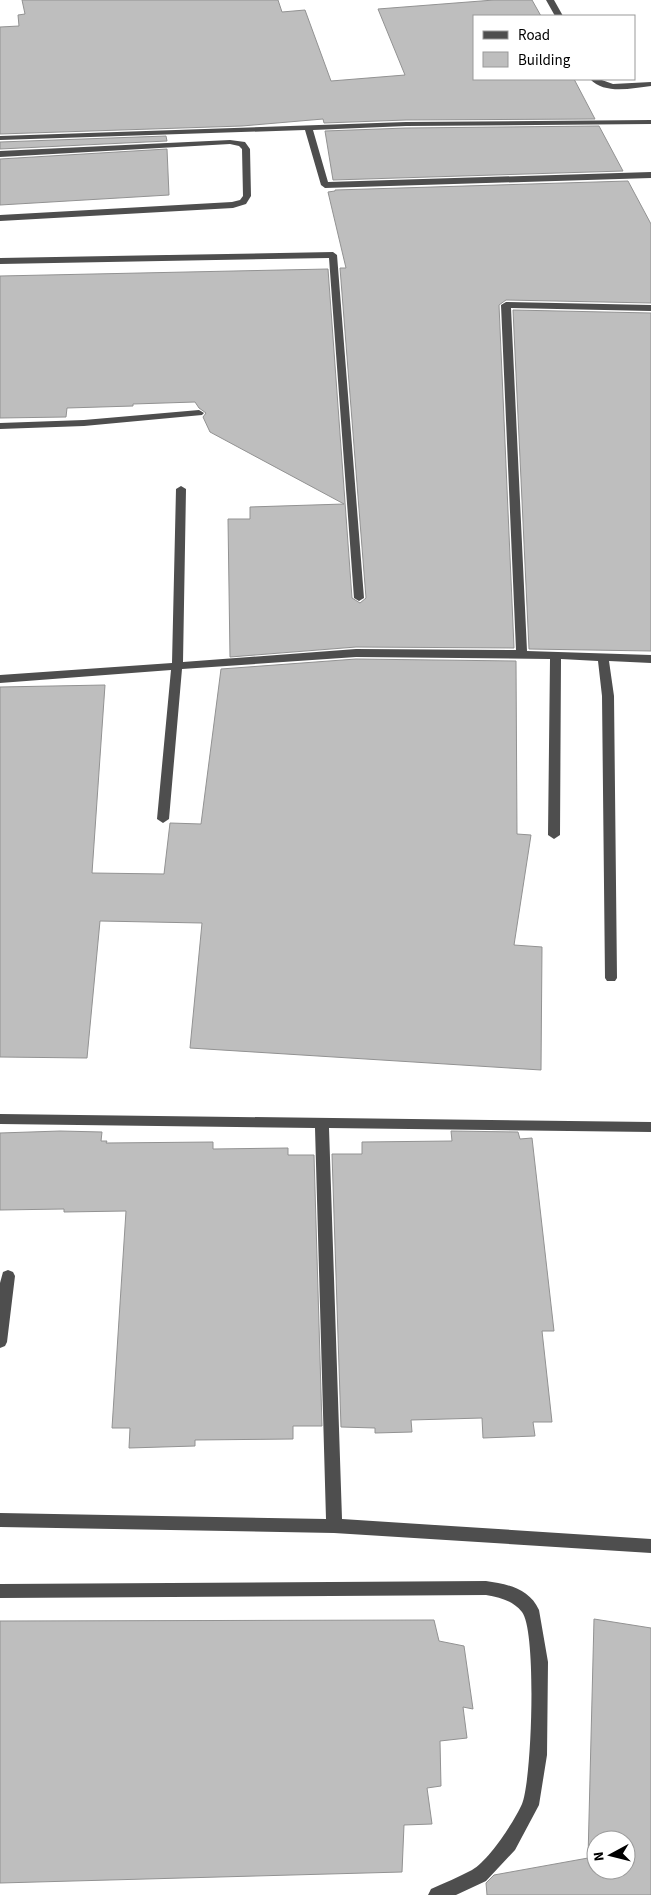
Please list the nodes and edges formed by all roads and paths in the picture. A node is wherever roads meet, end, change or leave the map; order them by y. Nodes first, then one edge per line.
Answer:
1 (550, 0) edge
2 (558, 15) edge
3 (595, 80) edge
4 (651, 84) edge
5 (651, 122) edge
6 (308, 127) junction
7 (0, 138) edge
8 (0, 154) edge
9 (651, 175) edge
10 (0, 218) edge
11 (0, 261) edge
12 (651, 308) edge
13 (199, 413) dead end
14 (0, 426) edge
15 (182, 489) dead end
16 (359, 598) dead end
17 (522, 654) junction
18 (556, 656) junction
19 (603, 657) junction
20 (651, 659) edge
21 (178, 666) junction
22 (0, 678) edge
23 (163, 819) dead end
24 (554, 834) dead end
25 (611, 978) dead end
26 (0, 1119) edge
27 (322, 1124) junction
28 (651, 1127) edge
29 (8, 1276) dead end
30 (0, 1342) edge
31 (0, 1520) edge
32 (334, 1526) junction
33 (651, 1546) edge
34 (0, 1591) edge
35 (437, 1895) edge

1 - 2 street
3 - 4 street
5 - 6 street
6 - 7 street
6 - 9 street
8 - 10 street
11 - 16 street
12 - 17 street
13 - 14 street
15 - 21 street
17 - 18 street
17 - 21 street
18 - 19 street
18 - 24 street
19 - 20 street
19 - 25 street
21 - 22 street
21 - 23 street
26 - 27 street
27 - 28 street
27 - 32 street
29 - 30 street
31 - 32 street
32 - 33 street
34 - 35 street

